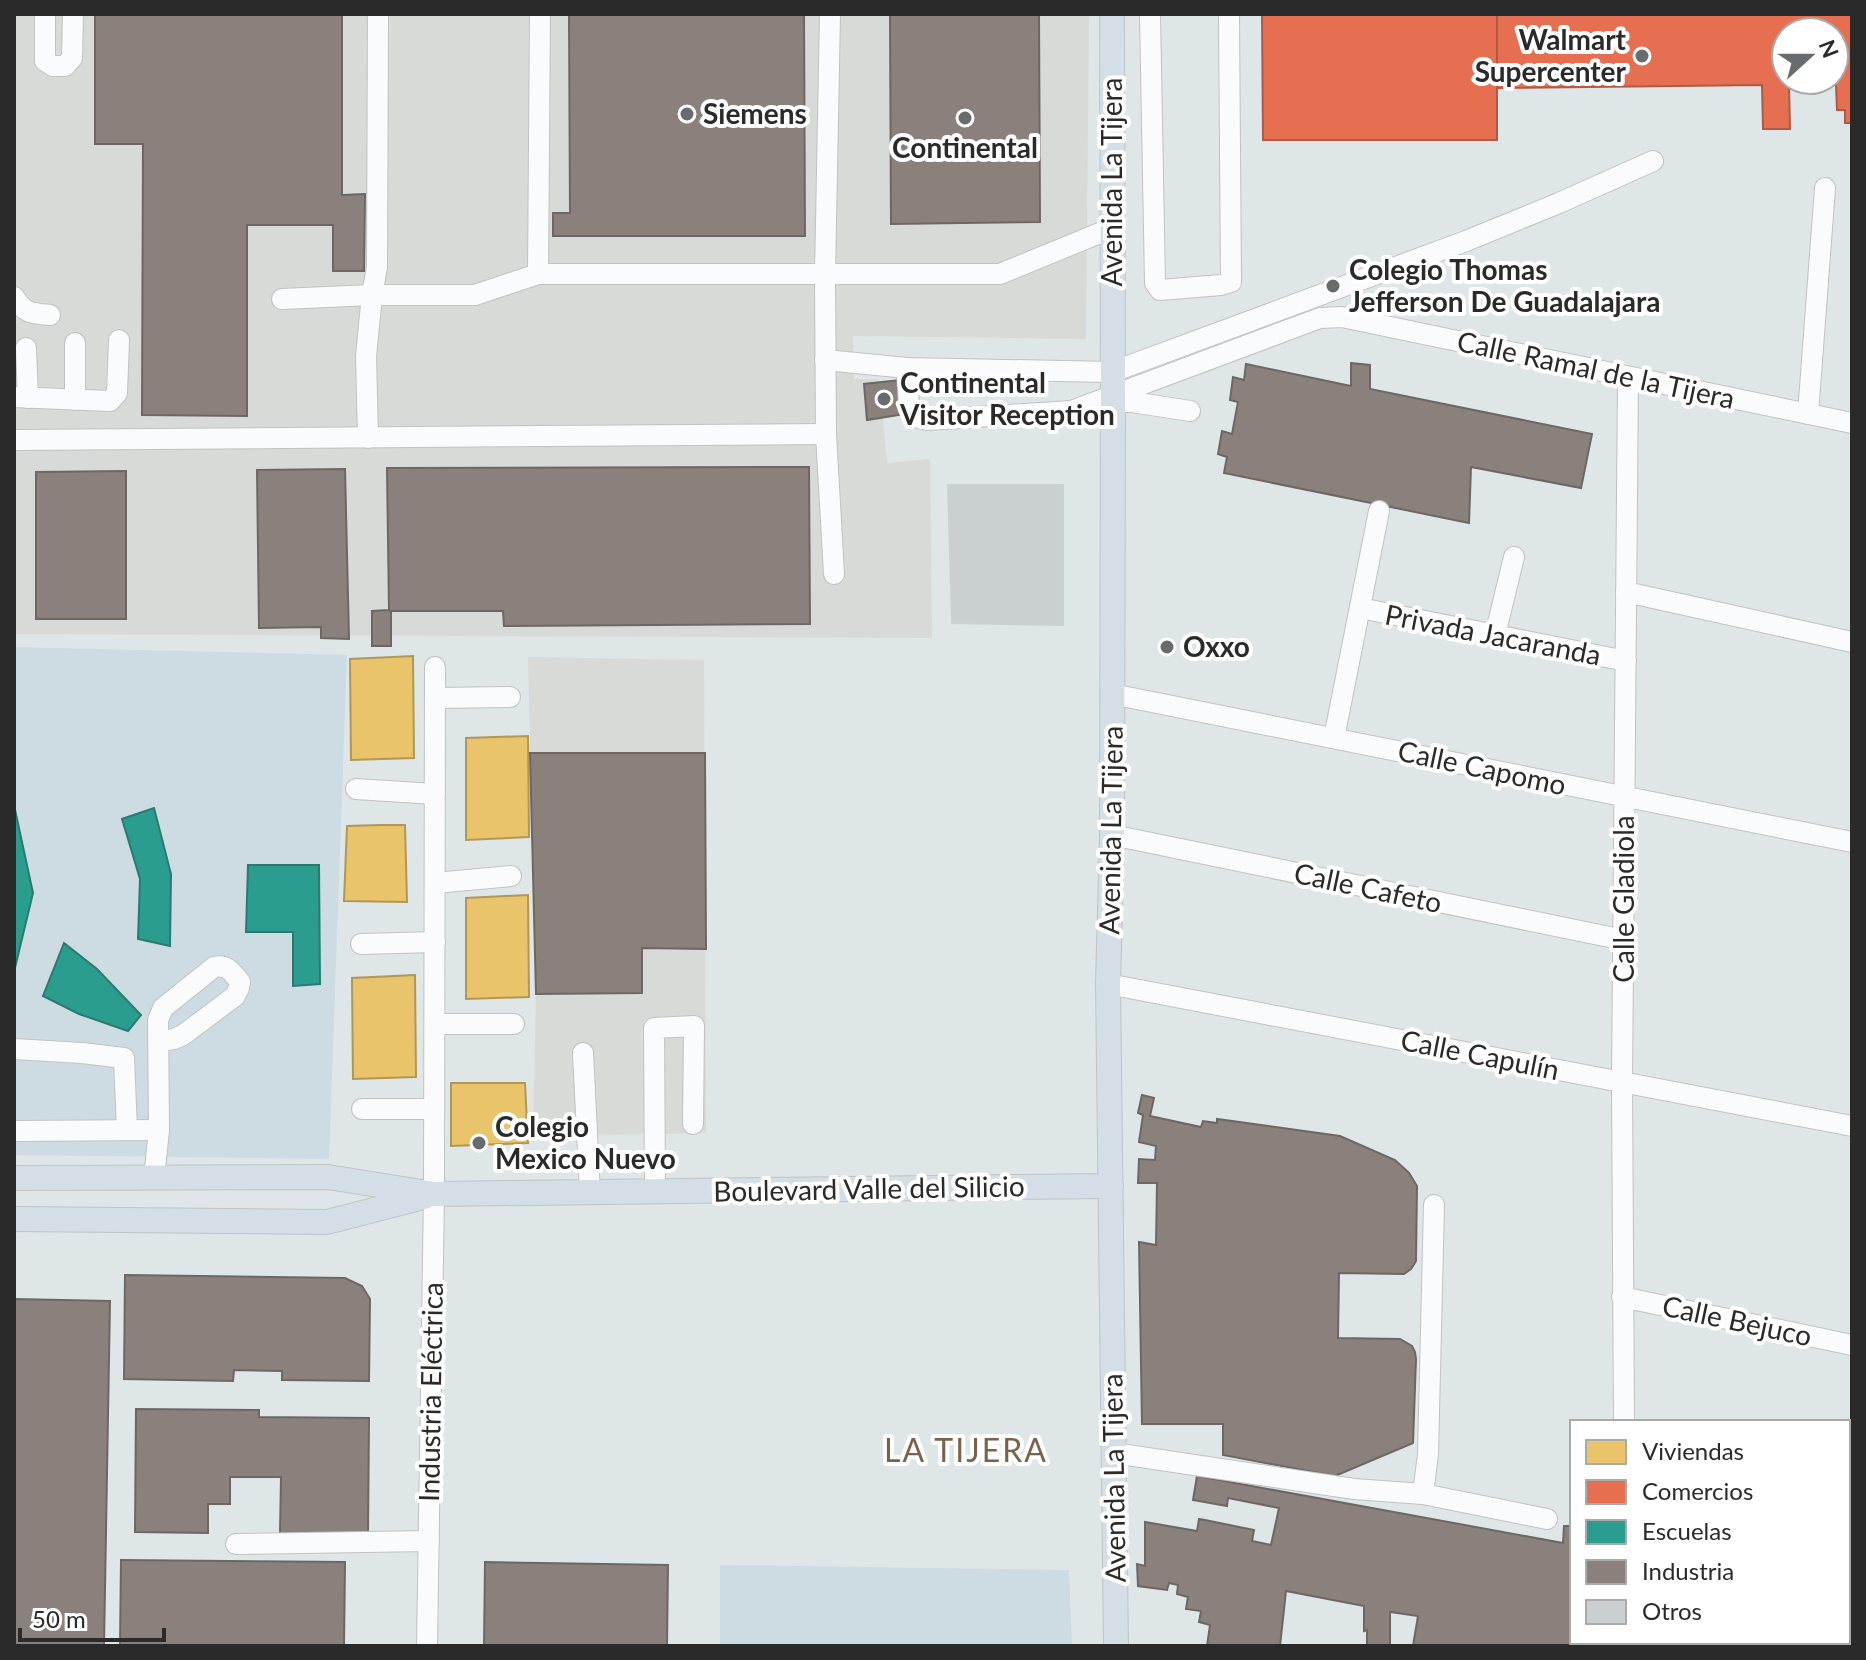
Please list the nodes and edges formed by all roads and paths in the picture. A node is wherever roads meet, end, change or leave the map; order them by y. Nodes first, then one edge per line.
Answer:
1 (45, 14) edge
2 (73, 14) edge
3 (378, 14) edge
4 (540, 14) edge
5 (830, 14) edge
6 (1112, 14) edge
7 (1150, 14) edge
8 (1229, 14) edge
9 (1653, 161) dead end
10 (1825, 188) dead end
11 (1112, 228) junction
12 (538, 274) junction
13 (825, 275) junction
14 (372, 295) junction
15 (14, 297) edge
16 (282, 299) dead end
17 (50, 315) dead end
18 (119, 340) dead end
19 (75, 343) dead end
20 (26, 348) dead end
21 (825, 360) junction
22 (907, 368) junction
23 (1628, 377) junction
24 (1113, 390) junction
25 (21, 398) edge
26 (75, 400) junction
27 (1190, 411) dead end
28 (1808, 414) junction
29 (1852, 423) edge
30 (826, 434) junction
31 (368, 438) junction
32 (14, 440) edge
33 (1379, 511) dead end
34 (1514, 557) dead end
35 (834, 574) dead end
36 (1626, 592) junction
37 (1360, 608) junction
38 (1495, 635) junction
39 (1852, 642) edge
40 (1626, 661) junction
41 (435, 667) dead end
42 (1112, 694) junction
43 (510, 697) dead end
44 (435, 698) junction
45 (1334, 738) junction
46 (356, 789) dead end
47 (435, 794) junction
48 (1625, 797) junction
49 (1112, 835) junction
50 (1852, 842) edge
51 (511, 876) dead end
52 (435, 883) junction
53 (1624, 940) junction
54 (435, 942) junction
55 (361, 944) dead end
56 (1108, 984) junction
57 (435, 1024) junction
58 (514, 1024) dead end
59 (14, 1049) edge
60 (583, 1053) dead end
61 (124, 1058) junction
62 (1622, 1082) junction
63 (362, 1109) dead end
64 (434, 1109) junction
65 (693, 1124) dead end
66 (1852, 1126) edge
67 (127, 1130) junction
68 (159, 1130) junction
69 (14, 1131) edge
70 (14, 1178) edge
71 (154, 1178) junction
72 (1111, 1186) junction
73 (655, 1192) junction
74 (590, 1193) junction
75 (434, 1194) junction
76 (1434, 1205) dead end
77 (14, 1219) edge
78 (1622, 1297) junction
79 (1852, 1345) edge
80 (1624, 1420) edge
81 (1114, 1453) junction
82 (1423, 1494) junction
83 (1547, 1519) dead end
84 (429, 1541) junction
85 (236, 1544) dead end
86 (427, 1646) edge
87 (1116, 1646) edge

1 - 2 street
3 - 14 street
4 - 12 street
5 - 13 street
6 - 11 main road, Avenida La Tijera
7 - 8 street
9 - 24 street
10 - 28 street
11 - 13 street
11 - 24 main road, Avenida La Tijera
12 - 13 street
12 - 14 street
13 - 21 street
14 - 16 street
14 - 31 street
15 - 17 street
18 - 26 street
19 - 26 street
20 - 25 street
21 - 22 street
21 - 30 street
22 - 24 street
22 - 24 street
23 - 24 street, Calle Ramal de la Tijera
23 - 28 street, Calle Ramal de la Tijera
23 - 36 street, Calle Gladiola
24 - 27 street
24 - 42 main road, Avenida La Tijera
25 - 26 street
28 - 29 street, Calle Ramal de la Tijera
30 - 31 street
30 - 35 street
31 - 32 street
33 - 37 street
34 - 38 street
36 - 39 street
36 - 40 street, Calle Gladiola
37 - 38 street, Privada Jacaranda
37 - 45 street
38 - 40 street, Privada Jacaranda
40 - 48 street, Calle Gladiola
41 - 44 street, Industria Eléctrica
42 - 45 street, Calle Capomo
42 - 49 main road, Avenida La Tijera
43 - 44 street
44 - 47 street, Industria Eléctrica
45 - 48 street, Calle Capomo
46 - 47 street
47 - 52 street, Industria Eléctrica
48 - 50 street, Calle Capomo
48 - 53 street, Calle Gladiola
49 - 53 street, Calle Cafeto
49 - 56 main road, Avenida La Tijera
51 - 52 street
52 - 54 street, Industria Eléctrica
53 - 62 street, Calle Gladiola
54 - 55 street
54 - 57 street, Industria Eléctrica
56 - 62 street, Calle Capulín
56 - 72 main road, Avenida La Tijera
57 - 58 street
57 - 64 street, Industria Eléctrica
59 - 61 street
60 - 74 street
61 - 67 street
61 - 68 street
62 - 66 street, Calle Capulín
62 - 78 street, Calle Gladiola
63 - 64 street
64 - 75 street, Industria Eléctrica
65 - 73 street
67 - 68 street
67 - 69 street
68 - 71 street
70 - 71 main road, Boulevard Valle del Silicio
71 - 75 main road, Boulevard Valle del Silicio
72 - 73 main road, Boulevard Valle del Silicio
72 - 81 main road, Avenida La Tijera
73 - 74 main road, Boulevard Valle del Silicio
74 - 75 main road, Boulevard Valle del Silicio
75 - 77 main road, Boulevard Valle del Silicio
75 - 84 street, Industria Eléctrica
76 - 82 street
78 - 79 street, Calle Bejuco
78 - 80 street, Calle Gladiola
81 - 82 street
81 - 87 main road, Avenida La Tijera
82 - 83 street
84 - 85 street
84 - 86 street, Industria Eléctrica

